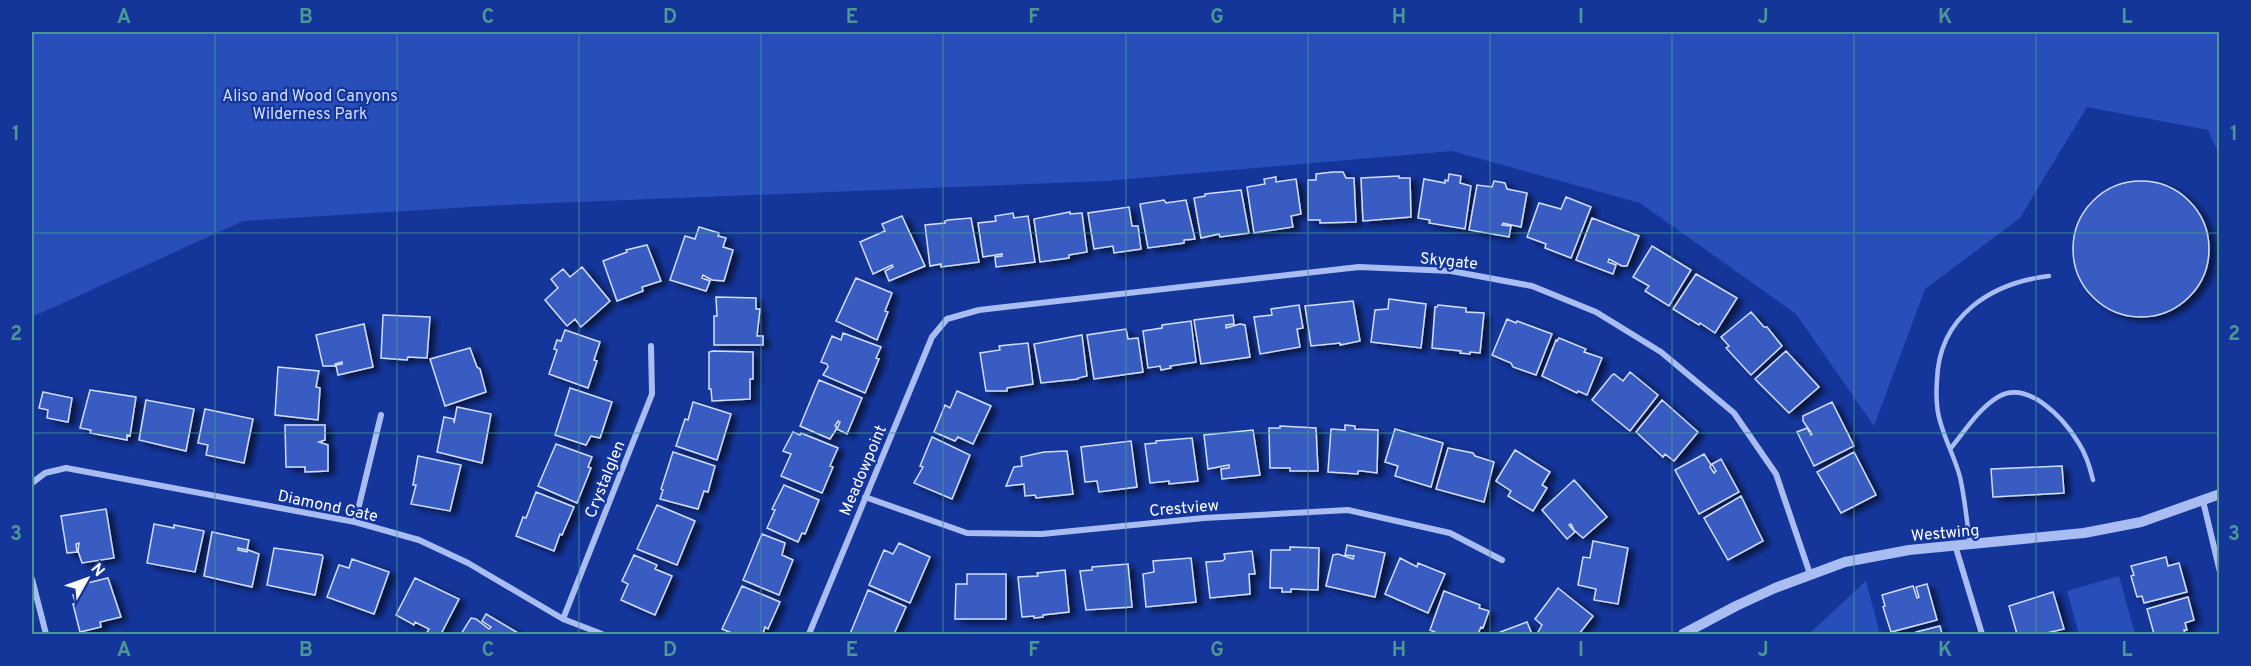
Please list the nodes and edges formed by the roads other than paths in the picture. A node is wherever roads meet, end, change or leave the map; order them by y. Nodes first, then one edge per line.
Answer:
1 (2049, 276) dead end
2 (947, 319) joint
3 (651, 346) dead end
4 (381, 415) dead end
5 (1951, 448) junction
6 (2094, 480) dead end
7 (32, 483) edge
8 (2220, 494) edge
9 (865, 497) junction
10 (2203, 501) junction
11 (355, 522) junction
12 (1954, 545) junction
13 (1970, 545) junction
14 (1502, 560) dead end
15 (2220, 572) edge
16 (1810, 574) junction
17 (32, 579) edge
18 (563, 619) junction
19 (46, 634) edge
20 (602, 634) edge
21 (809, 634) edge
22 (1683, 634) edge
23 (1982, 634) edge

1 - 5 lane
2 - 9 street, Meadowpoint
2 - 16 street, Skygate
3 - 18 street, Crystalglen
4 - 11 street
5 - 6 lane
5 - 13 lane
7 - 11 street, Diamond Gate
8 - 10 street, Westwing
9 - 14 street, Crestview
9 - 21 street, Meadowpoint
10 - 13 street, Westwing
10 - 15 street
11 - 18 street, Diamond Gate
12 - 13 street, Westwing
12 - 16 street, Westwing
12 - 23 street
16 - 22 street, Westwing
17 - 19 street
18 - 20 street, Diamond Gate

